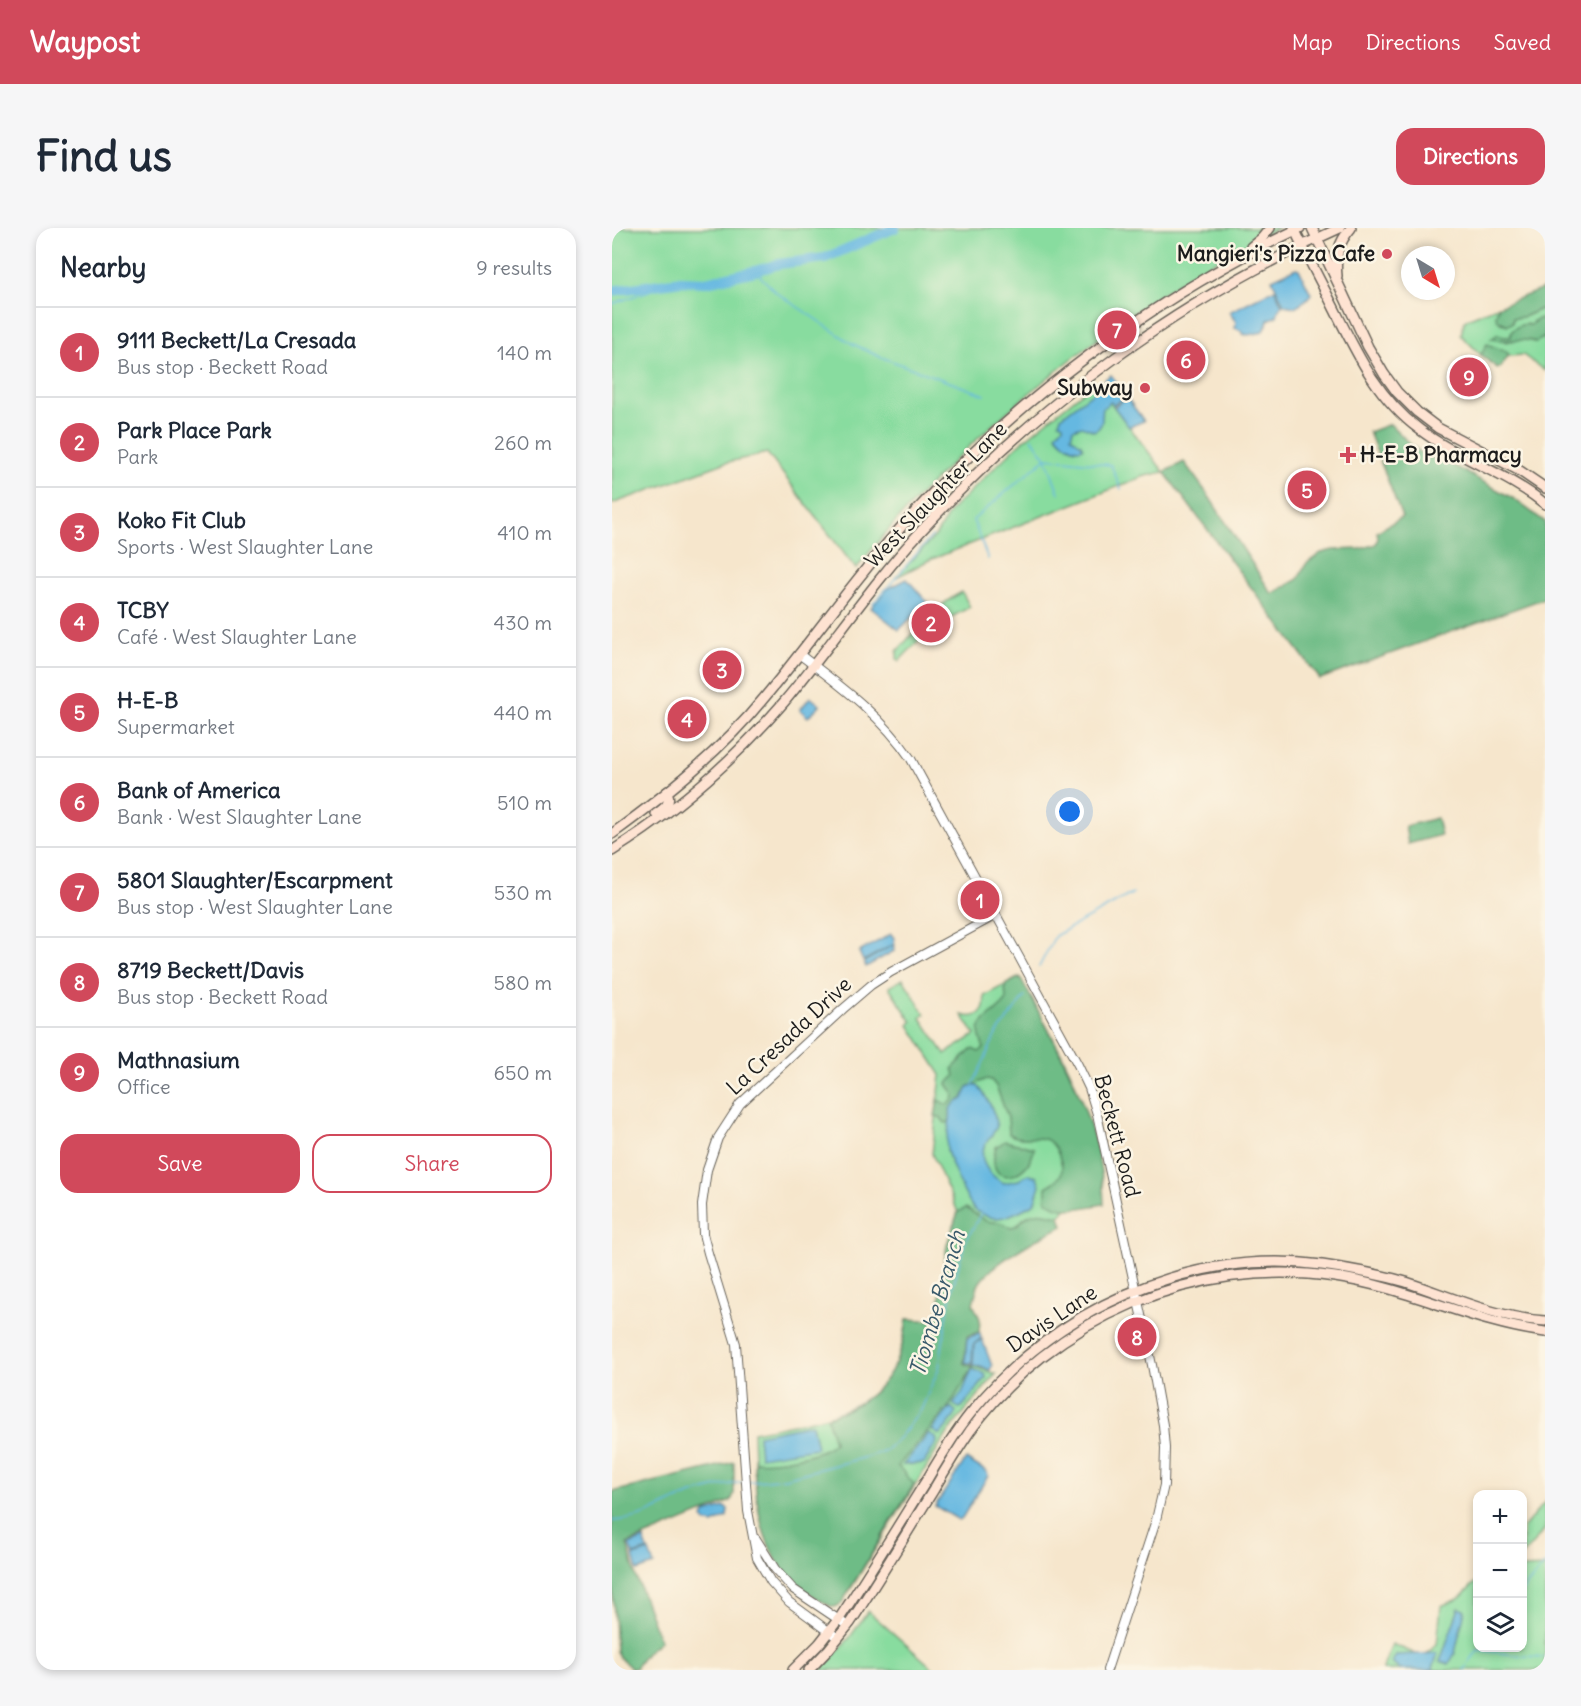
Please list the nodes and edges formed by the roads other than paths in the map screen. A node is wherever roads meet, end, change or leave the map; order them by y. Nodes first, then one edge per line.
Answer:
1 (1270, 228) edge
2 (1312, 228) edge
3 (1340, 228) edge
4 (1351, 228) edge
5 (1296, 229) edge
6 (1317, 239) junction
7 (1302, 246) junction
8 (1218, 271) junction
9 (1338, 285) junction
10 (1104, 345) junction
11 (1114, 359) junction
12 (1394, 388) junction
13 (1384, 396) junction
14 (1509, 465) junction
15 (1502, 477) junction
16 (1545, 489) edge
17 (1545, 504) edge
18 (799, 654) junction
19 (813, 664) junction
20 (714, 751) junction
21 (667, 792) junction
22 (679, 804) junction
23 (612, 834) edge
24 (634, 837) junction
25 (612, 851) edge
26 (996, 915) junction
27 (1135, 1290) junction
28 (1137, 1301) junction
29 (1545, 1321) edge
30 (1545, 1332) edge
31 (752, 1533) junction
32 (839, 1620) junction
33 (848, 1626) junction
34 (829, 1632) junction
35 (838, 1638) junction
36 (793, 1670) edge
37 (809, 1670) edge
38 (1107, 1670) edge

1 - 8 main road
2 - 6 main road
3 - 6 main road, West Slaughter Lane
4 - 9 main road
5 - 7 main road
5 - 8 main road, West Slaughter Lane
6 - 7 main road, West Slaughter Lane
6 - 9 main road
7 - 11 main road, West Slaughter Lane
7 - 13 main road
8 - 10 main road, West Slaughter Lane
9 - 12 main road
10 - 11 main road
10 - 18 main road, West Slaughter Lane
11 - 19 main road, West Slaughter Lane
12 - 13 main road
12 - 14 main road
13 - 15 main road
14 - 15 main road
14 - 16 main road
15 - 17 main road
18 - 19 street, Beckett Road
18 - 20 main road, West Slaughter Lane
19 - 22 main road, West Slaughter Lane
19 - 26 street, Beckett Road
20 - 21 main road, West Slaughter Lane
20 - 22 main road
21 - 23 main road, West Slaughter Lane
21 - 24 main road
22 - 24 main road, West Slaughter Lane
24 - 25 main road, West Slaughter Lane
26 - 27 street, Beckett Road
26 - 31 street, La Cresada Drive
27 - 28 street, Beckett Road
27 - 29 main road, Davis Lane
27 - 32 main road, Davis Lane
28 - 30 main road, Davis Lane
28 - 33 main road, Davis Lane
28 - 38 street, Beckett Road
31 - 32 street, La Cresada Drive
31 - 34 street, La Cresada Drive
32 - 33 street, La Cresada Drive
32 - 34 main road, Davis Lane
33 - 35 main road, Davis Lane
34 - 35 street, La Cresada Drive
34 - 36 main road, Davis Lane
35 - 37 main road, Davis Lane

